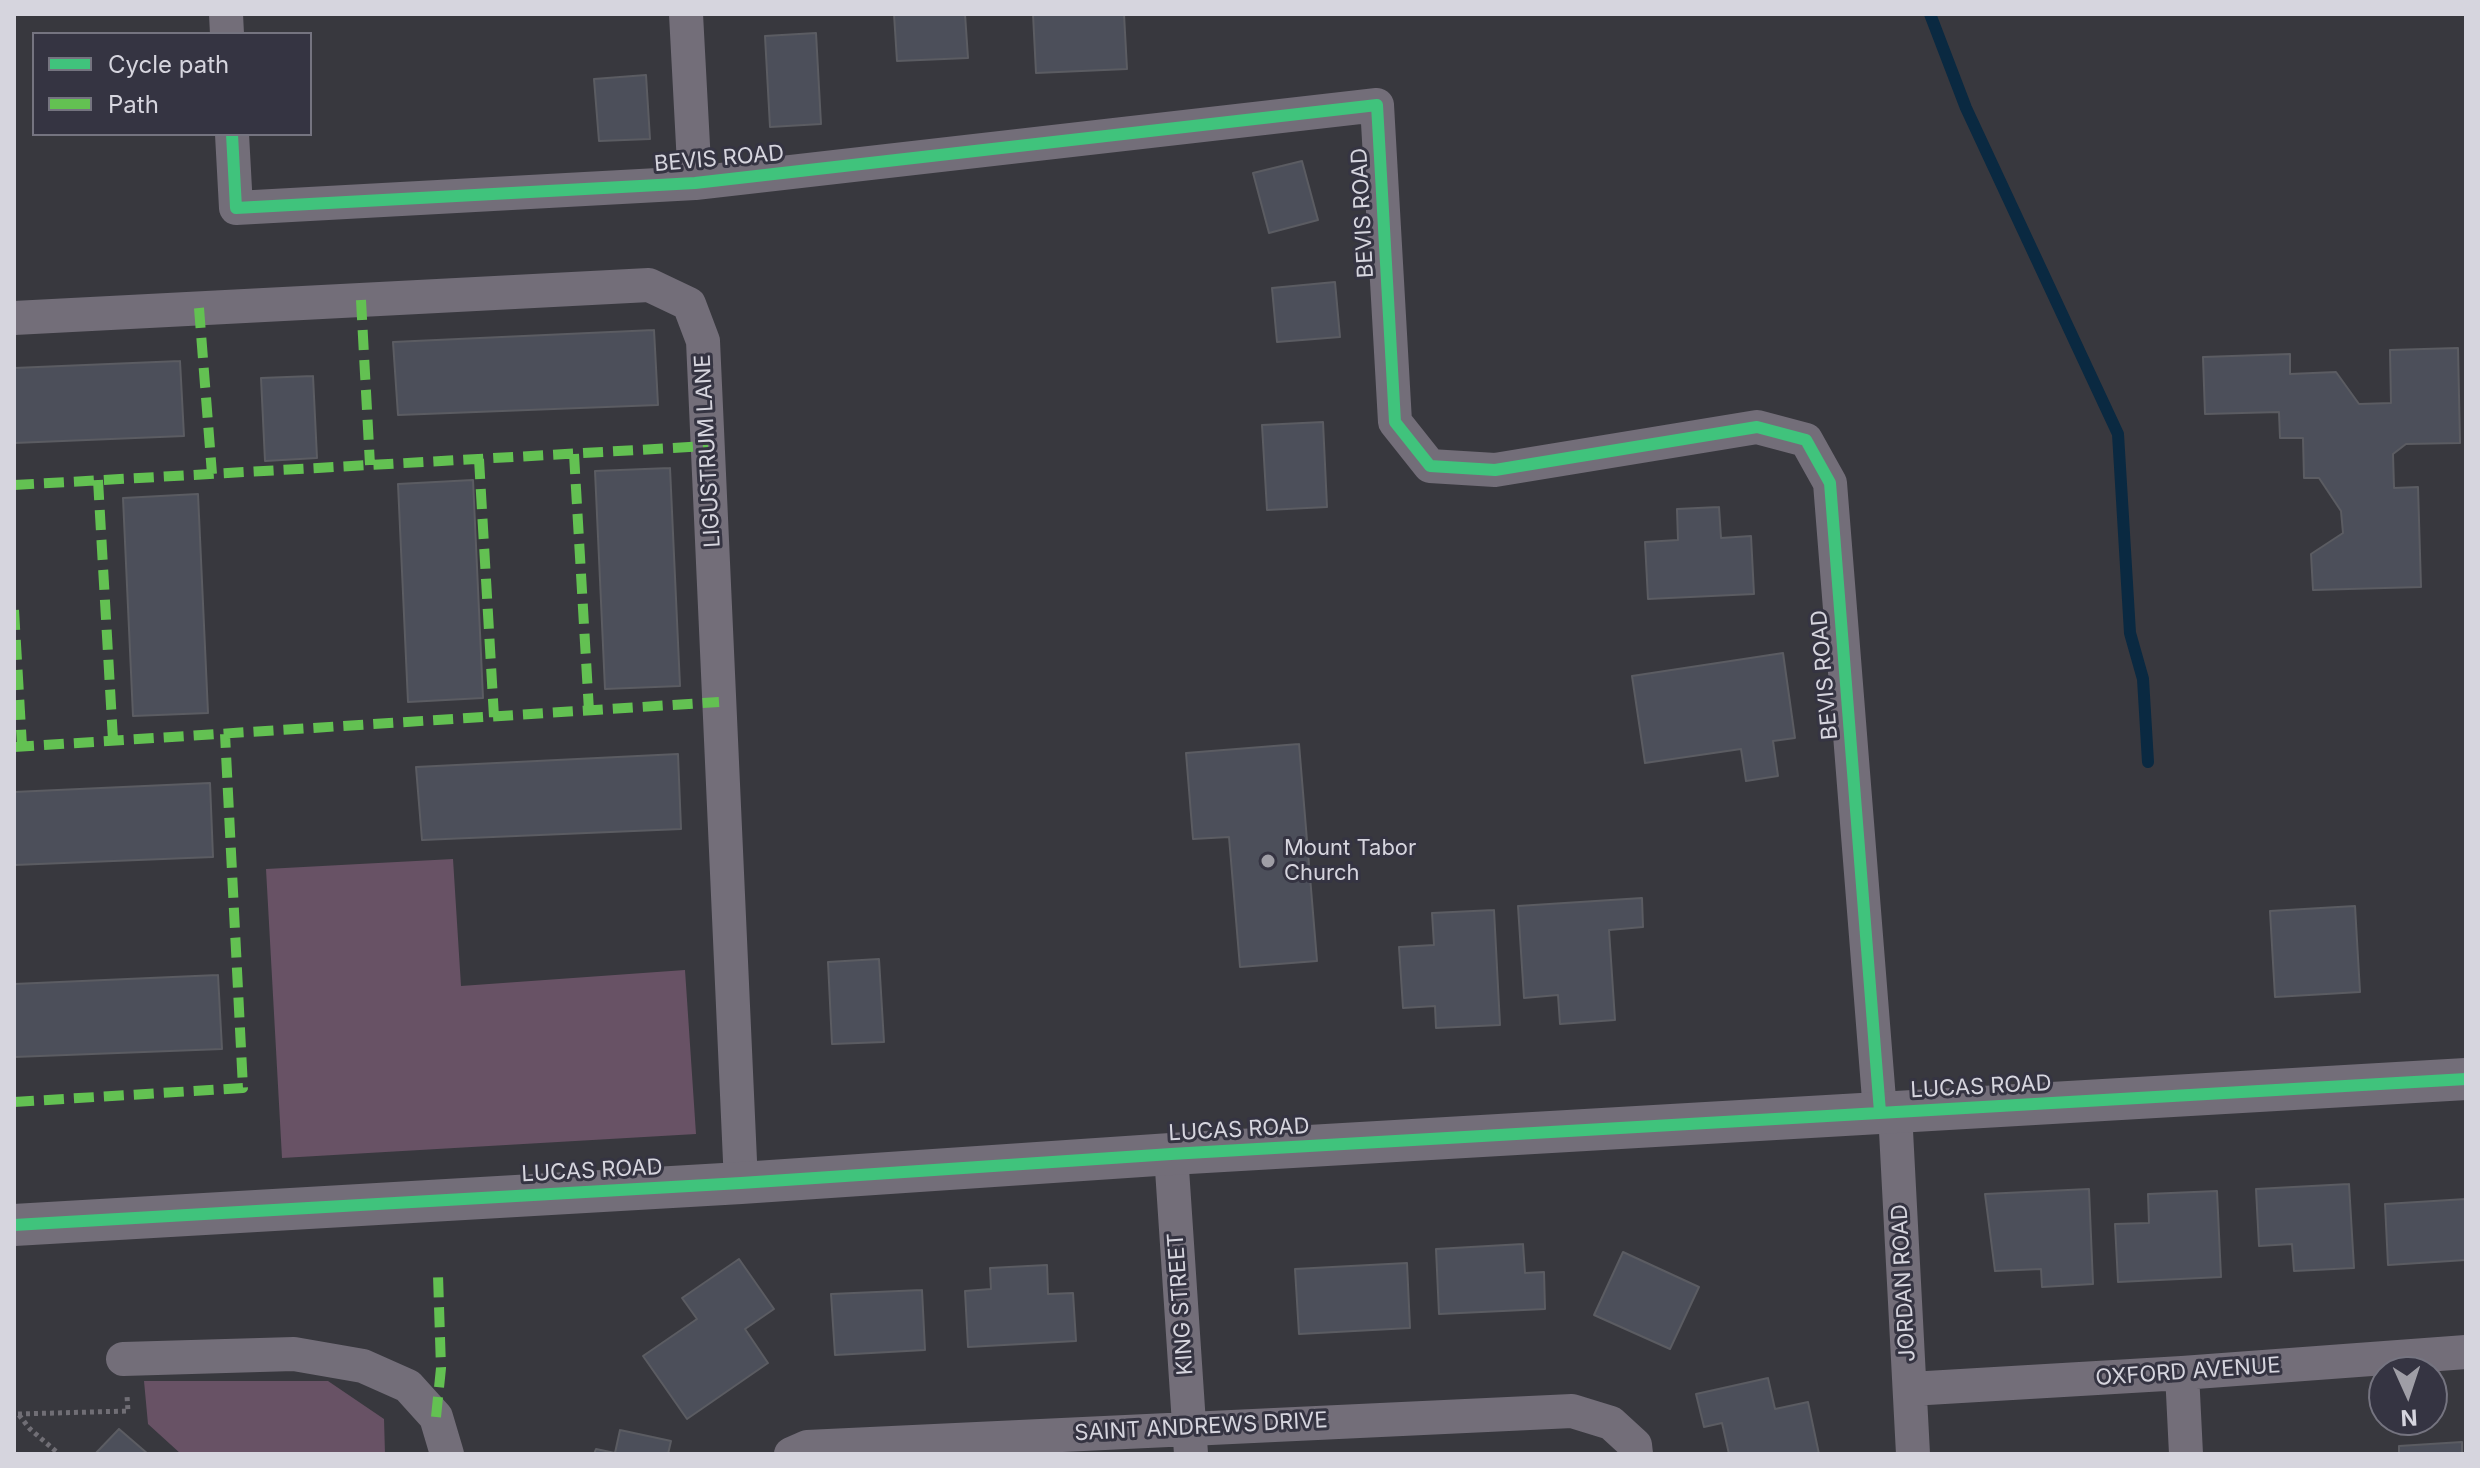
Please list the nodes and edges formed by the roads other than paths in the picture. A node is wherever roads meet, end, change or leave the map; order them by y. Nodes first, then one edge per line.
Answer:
1 (686, 14) edge
2 (232, 136) edge
3 (695, 183) junction
4 (14, 318) edge
5 (2466, 1079) edge
6 (1888, 1112) junction
7 (1171, 1154) junction
8 (741, 1183) junction
9 (14, 1225) edge
10 (2466, 1352) edge
11 (123, 1359) road end
12 (2182, 1373) junction
13 (1910, 1389) junction
14 (1190, 1441) edge
15 (447, 1454) edge
16 (791, 1454) edge
17 (1636, 1454) edge
18 (1913, 1454) edge
19 (2186, 1454) edge

1 - 3 street, BEVIS ROAD
2 - 3 street, BEVIS ROAD
3 - 6 street, BEVIS ROAD
4 - 8 street, LIGUSTRUM LANE
5 - 6 street, LUCAS ROAD
6 - 7 street, LUCAS ROAD
6 - 13 street, JORDAN ROAD
7 - 8 street, LUCAS ROAD
7 - 14 street, KING STREET
8 - 9 street, LUCAS ROAD
10 - 12 street, OXFORD AVENUE
11 - 15 street
12 - 13 street, OXFORD AVENUE
12 - 19 street
13 - 18 street, JORDAN ROAD
14 - 16 street, SAINT ANDREWS DRIVE
14 - 17 street, SAINT ANDREWS DRIVE

